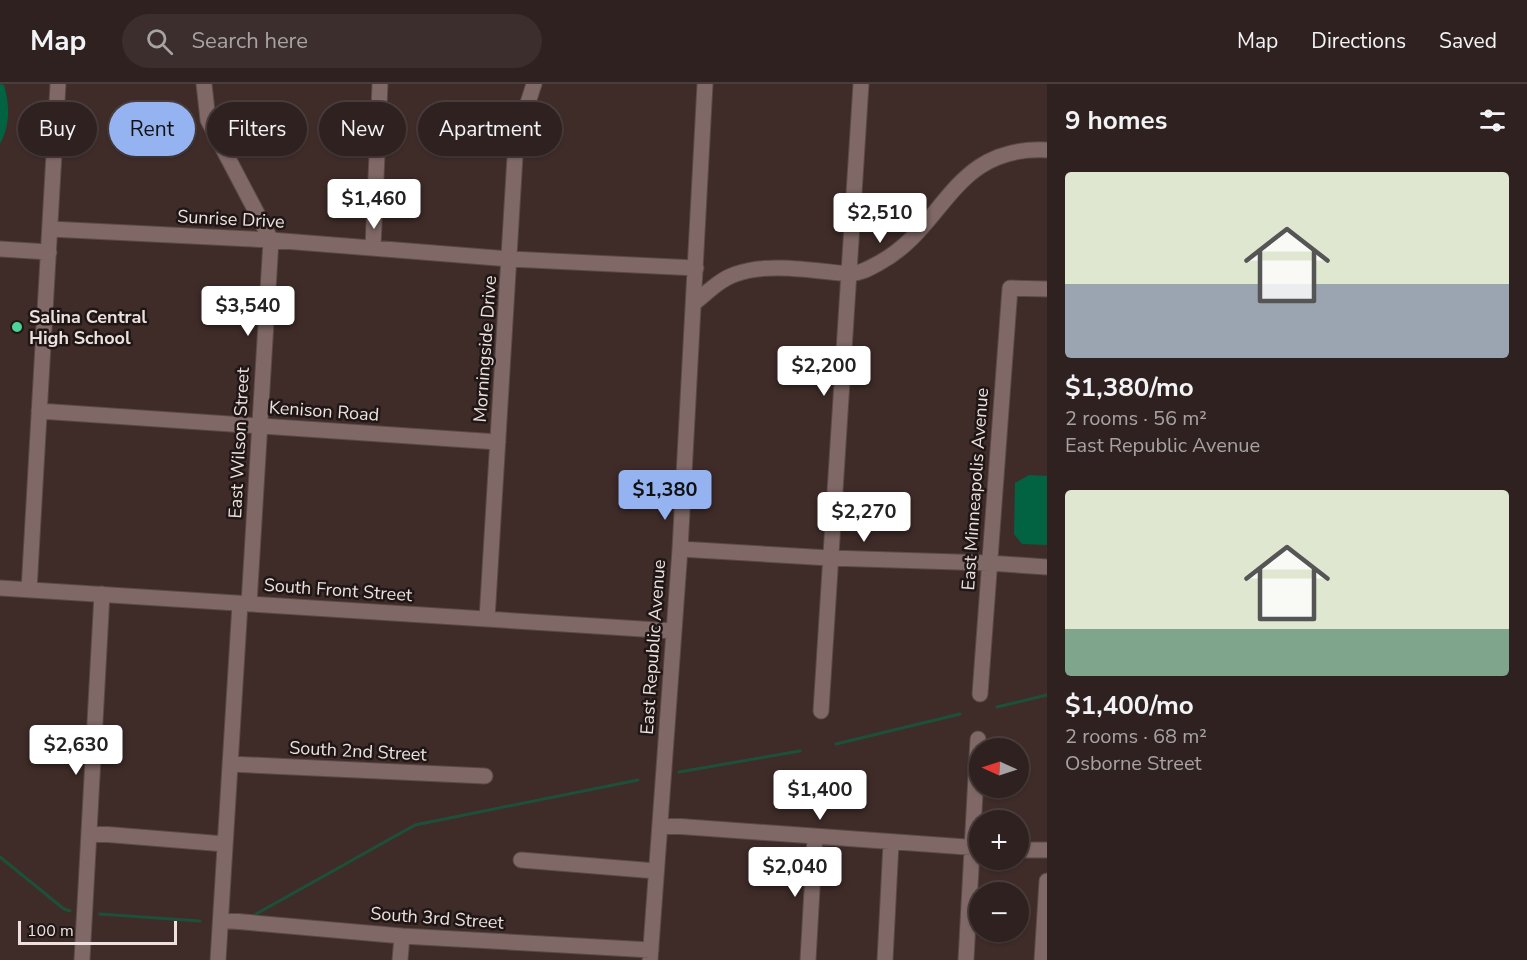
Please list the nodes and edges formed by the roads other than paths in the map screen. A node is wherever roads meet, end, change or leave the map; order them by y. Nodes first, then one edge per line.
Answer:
1 (58, 84) edge
2 (204, 84) edge
3 (380, 84) edge
4 (534, 84) edge
5 (705, 84) edge
6 (861, 84) edge
7 (1047, 150) edge
8 (50, 229) junction
9 (271, 240) junction
10 (373, 247) junction
11 (0, 249) edge
12 (49, 252) junction
13 (510, 259) junction
14 (696, 268) junction
15 (849, 274) junction
16 (1047, 289) edge
17 (694, 303) junction
18 (39, 411) junction
19 (259, 426) junction
20 (498, 442) junction
21 (680, 549) junction
22 (830, 558) junction
23 (989, 563) junction
24 (1047, 567) edge
25 (0, 588) edge
26 (28, 590) junction
27 (102, 594) junction
28 (245, 604) junction
29 (487, 619) junction
30 (674, 631) junction
31 (980, 694) dead end
32 (821, 711) dead end
33 (230, 764) junction
34 (484, 776) dead end
35 (660, 825) junction
36 (89, 833) junction
37 (815, 837) junction
38 (891, 843) junction
39 (225, 844) junction
40 (969, 848) edge
41 (1029, 849) edge
42 (1047, 850) edge
43 (522, 860) dead end
44 (974, 870) edge
45 (656, 871) junction
46 (1047, 881) edge
47 (221, 920) junction
48 (402, 936) junction
49 (650, 955) edge
50 (82, 960) edge
51 (218, 960) edge
52 (400, 960) edge
53 (808, 960) edge
54 (885, 960) edge
55 (966, 960) edge
56 (1042, 960) edge

1 - 8 street
2 - 9 street
3 - 10 street
4 - 13 street, Morningside Drive
5 - 14 street, East Republic Avenue
6 - 15 street
7 - 15 street
8 - 9 street, Sunrise Drive
8 - 12 street
9 - 10 street, Sunrise Drive
9 - 19 street, East Wilson Street
10 - 13 street, Sunrise Drive
11 - 12 street
12 - 18 street
13 - 14 street, Sunrise Drive
13 - 20 street, Morningside Drive
14 - 17 street, East Republic Avenue
15 - 17 street
15 - 22 street
16 - 23 street, East Minneapolis Avenue
17 - 21 street, East Republic Avenue
18 - 19 street, Kenison Road
18 - 26 street
19 - 20 street, Kenison Road
19 - 28 street, East Wilson Street
20 - 29 street, Morningside Drive
21 - 22 street
21 - 30 street, East Republic Avenue
22 - 23 street
22 - 32 street
23 - 24 street
23 - 31 street, East Minneapolis Avenue
25 - 26 street, South Front Street
26 - 27 street, South Front Street
27 - 28 street, South Front Street
27 - 36 street
28 - 29 street, South Front Street
28 - 33 street, East Wilson Street
29 - 30 street, South Front Street
30 - 35 street, East Republic Avenue
33 - 34 street, South 2nd Street
33 - 39 street, East Wilson Street
35 - 37 street
35 - 45 street, East Republic Avenue
36 - 39 street
36 - 50 street
37 - 38 street
37 - 53 street
38 - 40 street
38 - 54 street
39 - 47 street, East Wilson Street
41 - 42 street
43 - 45 street
44 - 55 street
45 - 49 street, East Republic Avenue
46 - 56 street
47 - 48 street, South 3rd Street
47 - 51 street, East Wilson Street
48 - 49 street, South 3rd Street
48 - 52 street

